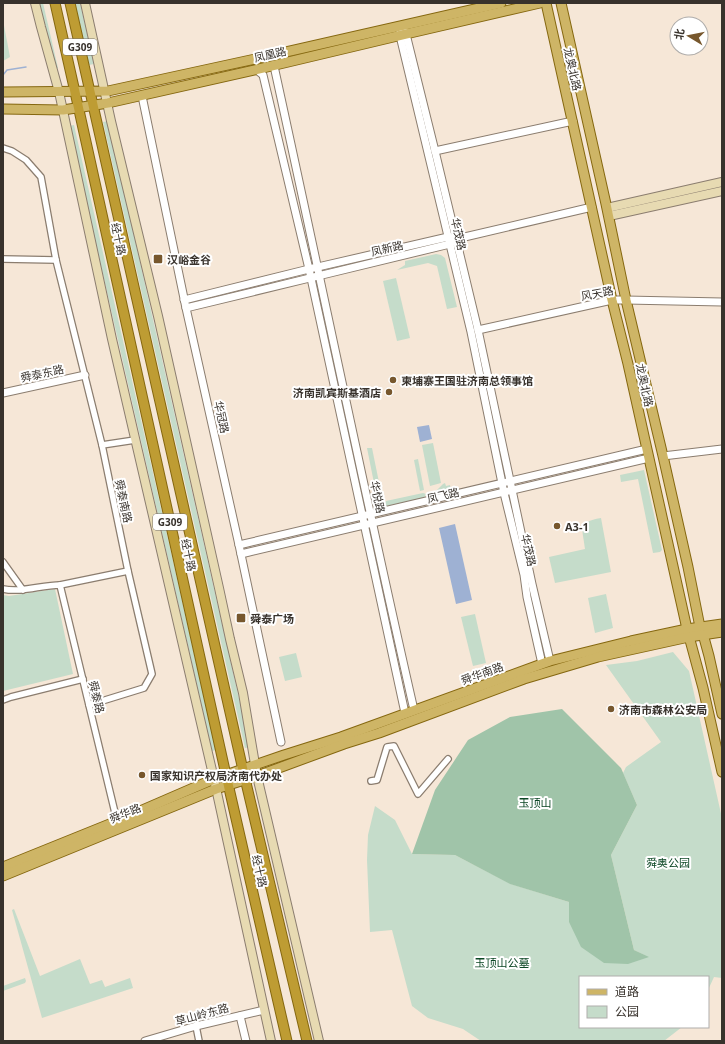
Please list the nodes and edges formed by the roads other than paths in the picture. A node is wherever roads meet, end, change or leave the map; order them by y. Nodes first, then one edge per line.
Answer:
1 (35, 3) edge
2 (55, 3) edge
3 (70, 3) edge
4 (85, 3) edge
5 (501, 3) edge
6 (540, 3) edge
7 (546, 3) edge
8 (561, 3) edge
9 (402, 32) junction
10 (274, 66) junction
11 (257, 70) junction
12 (104, 91) junction
13 (3, 92) edge
14 (59, 92) junction
15 (75, 92) junction
16 (90, 92) junction
17 (142, 96) junction
18 (108, 103) junction
19 (93, 106) junction
20 (79, 108) junction
21 (3, 109) edge
22 (63, 110) junction
23 (573, 121) junction
24 (3, 148) edge
25 (435, 151) junction
26 (722, 182) edge
27 (722, 191) edge
28 (592, 207) junction
29 (608, 212) junction
30 (452, 240) junction
31 (3, 259) edge
32 (56, 260) junction
33 (318, 267) junction
34 (309, 269) junction
35 (319, 276) junction
36 (311, 278) junction
37 (184, 300) junction
38 (612, 300) junction
39 (626, 300) junction
40 (722, 302) edge
41 (186, 308) junction
42 (478, 330) junction
43 (85, 375) junction
44 (3, 393) edge
45 (135, 440) junction
46 (102, 446) junction
47 (647, 449) junction
48 (722, 449) edge
49 (663, 456) junction
50 (649, 458) junction
51 (510, 481) junction
52 (502, 483) junction
53 (512, 491) junction
54 (504, 493) junction
55 (371, 514) junction
56 (363, 516) junction
57 (373, 523) junction
58 (364, 525) junction
59 (239, 545) junction
60 (241, 554) junction
61 (3, 562) edge
62 (128, 571) junction
63 (60, 585) junction
64 (3, 589) edge
65 (23, 590) junction
66 (722, 624) edge
67 (702, 630) junction
68 (722, 632) edge
69 (688, 633) junction
70 (546, 663) junction
71 (83, 679) junction
72 (3, 700) edge
73 (89, 706) junction
74 (414, 710) junction
75 (722, 712) edge
76 (405, 714) junction
77 (281, 742) dead end
78 (448, 759) dead end
79 (255, 765) junction
80 (243, 770) junction
81 (722, 772) edge
82 (226, 775) junction
83 (257, 776) junction
84 (245, 780) junction
85 (370, 781) dead end
86 (215, 784) junction
87 (228, 785) junction
88 (117, 821) junction
89 (3, 868) edge
90 (3, 876) edge
91 (264, 1010) junction
92 (240, 1016) junction
93 (196, 1026) junction
94 (145, 1041) edge
95 (198, 1041) edge
96 (246, 1041) edge
97 (271, 1041) edge
98 (287, 1041) edge
99 (307, 1041) edge
100 (319, 1041) edge

1 - 14 main road
2 - 15 highway, 经十路 / G309
3 - 16 highway, G309
4 - 12 main road
5 - 9 main road, 凤凰路
6 - 9 main road, 凤凰路
7 - 23 main road, 龙奥北路
8 - 29 main road, 龙奥北路
9 - 10 main road, 凤凰路
9 - 12 main road, 凤凰路
9 - 25 street, 华茂路
9 - 30 street, 华茂路
10 - 11 main road, 凤凰路
10 - 33 street, 华悦路
11 - 17 main road, 凤凰路
11 - 34 street
12 - 16 main road, 凤凰路
12 - 18 main road, 经十路
13 - 14 main road, 凤凰路
14 - 15 main road, 凤凰路
14 - 22 main road
15 - 16 main road, 凤凰路
15 - 20 highway, 经十路 / G309
16 - 19 highway, G309
17 - 18 main road, 凤凰路
17 - 37 street, 华冠路
18 - 19 main road, 凤凰路
18 - 79 main road, 经十路
19 - 20 main road, 凤凰路
19 - 80 highway, 经十路 / G309
20 - 22 main road, 凤凰路
20 - 82 highway, 经十路 / G309
21 - 22 main road, 凤凰路
22 - 45 main road
23 - 25 street
23 - 28 main road, 龙奥北路
24 - 32 street, 舜泰南路
25 - 30 street, 华茂路
26 - 29 main road
27 - 29 main road
28 - 30 street, 凤新路
28 - 38 main road, 龙奥北路
29 - 39 main road, 龙奥北路
30 - 33 street
30 - 35 street, 凤新路
30 - 42 street, 华茂路
30 - 52 street, 华茂路
31 - 32 street
32 - 43 street, 舜泰南路
33 - 34 street
33 - 35 street, 华悦路
34 - 36 street
34 - 37 street
35 - 36 street, 凤新路
35 - 55 street, 华悦路
36 - 41 street, 凤新路
36 - 56 street
37 - 41 street, 华冠路
38 - 39 street, 风天路
38 - 42 street, 风天路
38 - 47 main road, 龙奥北路
39 - 40 street, 风天路
39 - 49 main road, 龙奥北路
41 - 59 street, 华冠路
42 - 51 street, 华茂路
43 - 44 street, 舜泰东路
43 - 46 street, 舜泰南路
45 - 46 street
45 - 86 main road
46 - 62 street, 舜泰南路
47 - 50 main road, 龙奥北路
47 - 51 street, 凤飞路
48 - 49 street
49 - 67 main road, 龙奥北路
50 - 53 street, 凤飞路
50 - 69 main road, 龙奥北路
51 - 52 street, 凤飞路
51 - 53 street, 华茂路
52 - 54 street, 华茂路
52 - 55 street, 凤飞路
53 - 54 street, 凤飞路
53 - 70 street, 华茂路
54 - 57 street, 凤飞路
54 - 70 street, 华茂路
55 - 56 street, 凤飞路
55 - 57 street, 华悦路
56 - 58 street
56 - 59 street, 凤飞路
57 - 58 street, 凤飞路
57 - 74 street, 华悦路
58 - 60 street, 凤飞路
58 - 76 street
59 - 60 street, 华冠路
60 - 77 street, 华冠路
61 - 65 street
62 - 63 street
62 - 73 street, 舜泰南路
63 - 65 street
63 - 71 street, 舜泰路
64 - 65 street
66 - 67 main road, 舜华南路
67 - 68 main road, 舜华南路
67 - 69 main road, 舜华南路
67 - 75 main road, 龙奥北路
69 - 70 main road, 舜华南路
69 - 81 main road, 龙奥北路
69 - 83 main road, 舜华南路
70 - 74 main road, 舜华南路
71 - 72 street
71 - 73 street, 舜泰路
73 - 88 street, 舜泰路
74 - 76 main road, 舜华南路
76 - 79 main road, 舜华南路
78 - 85 street
79 - 80 main road, 舜华路
79 - 83 main road, 经十路
80 - 82 main road, 舜华路
80 - 84 highway, 经十路 / G309
82 - 86 main road, 舜华路
82 - 87 highway, 经十路 / G309
83 - 84 main road, 舜华路
83 - 100 main road, 经十路
84 - 87 main road, 舜华路
84 - 99 highway, 经十路 / G309
86 - 87 main road, 舜华路
86 - 88 main road, 舜华路
86 - 90 main road, 舜华路
86 - 91 main road
87 - 98 highway, 经十路 / G309
88 - 89 main road, 舜华路
91 - 92 street, 草山岭东路
91 - 97 main road
92 - 93 street, 草山岭东路
92 - 96 street
93 - 94 street, 草山岭东路
93 - 95 street

